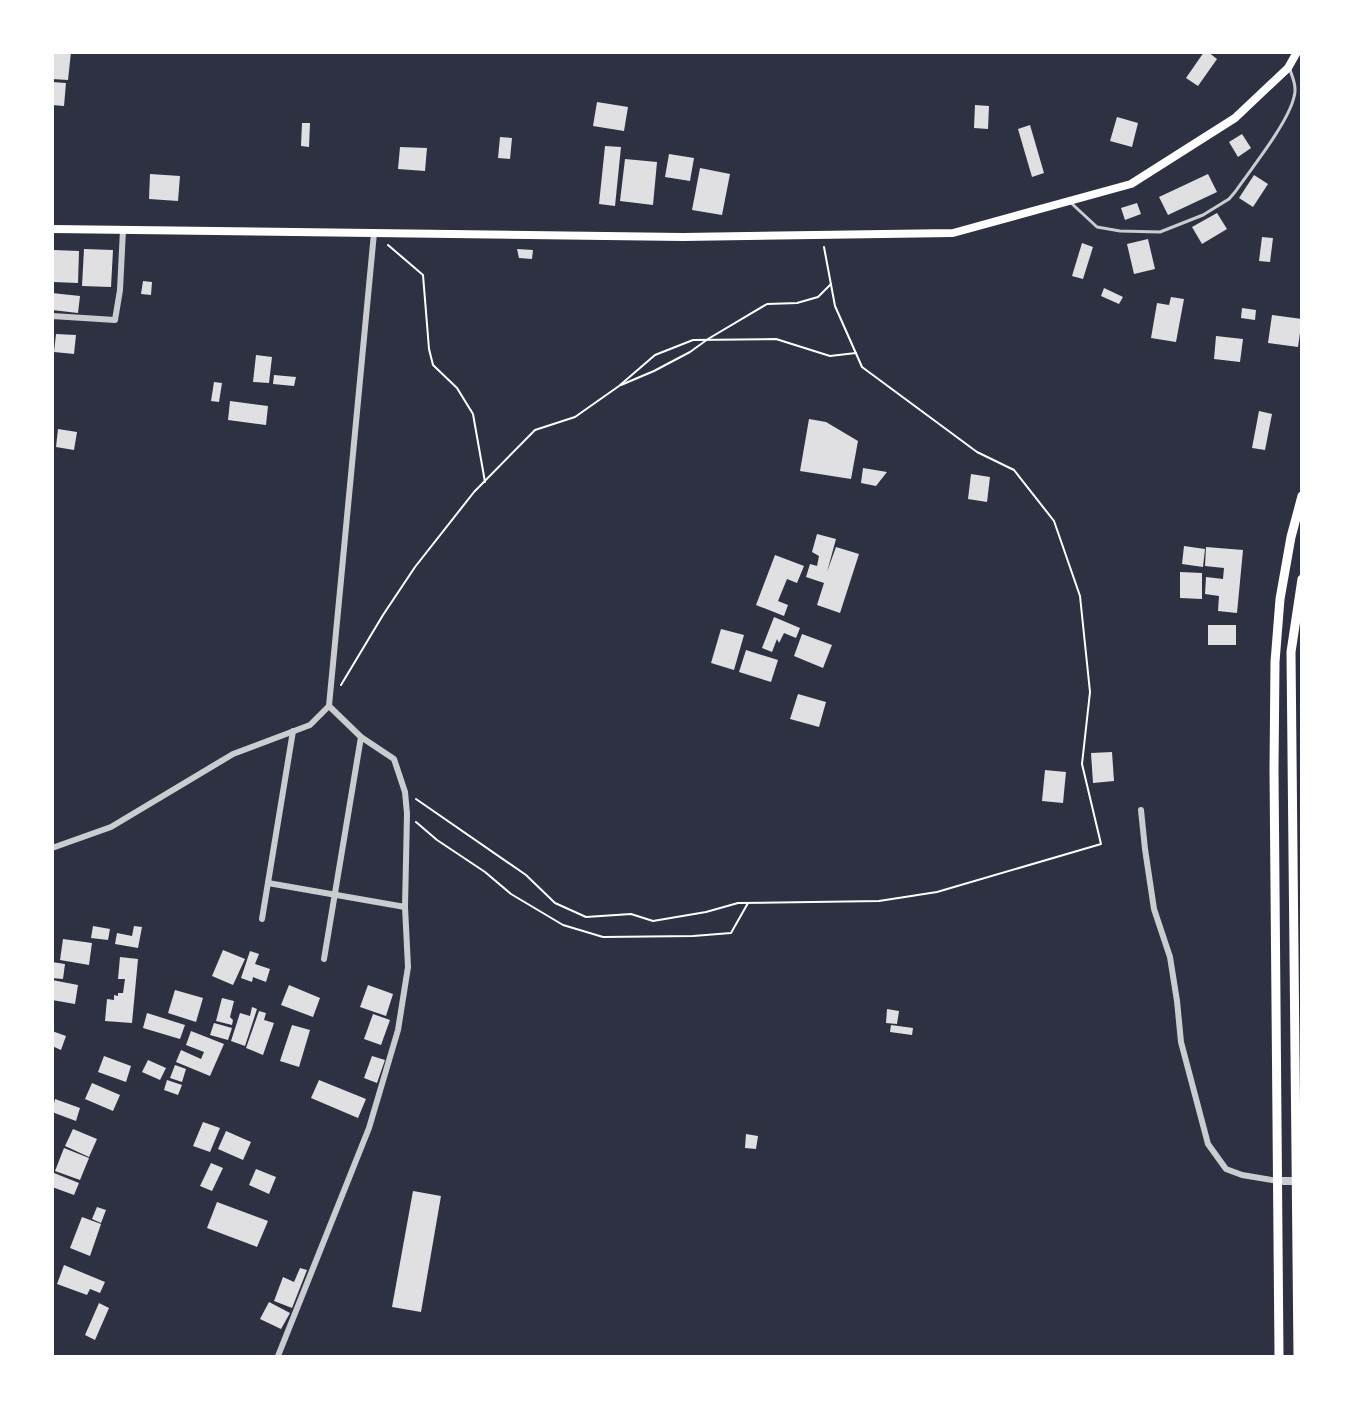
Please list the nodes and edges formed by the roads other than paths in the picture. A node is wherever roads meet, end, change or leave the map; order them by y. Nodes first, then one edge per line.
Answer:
1 (1297, 52) edge
2 (1288, 68) junction
3 (1069, 201) junction
4 (52, 229) edge
5 (123, 230) junction
6 (374, 233) junction
7 (52, 316) edge
8 (1302, 496) edge
9 (1302, 579) edge
10 (329, 706) junction
11 (293, 732) junction
12 (361, 737) junction
13 (1142, 810) dead end
14 (52, 849) edge
15 (268, 883) junction
16 (335, 894) junction
17 (405, 907) junction
18 (262, 919) dead end
19 (324, 959) dead end
20 (1278, 1181) junction
21 (1299, 1181) edge
22 (278, 1356) edge
23 (1279, 1356) edge
24 (1298, 1356) edge

1 - 2 main road
2 - 3 main road
2 - 3 lane
3 - 6 main road
4 - 5 main road
5 - 6 main road
5 - 7 street
6 - 10 street
8 - 20 highway
9 - 21 highway
10 - 11 street
10 - 12 street
11 - 14 street
11 - 15 street
12 - 16 street
12 - 17 street
13 - 20 street
15 - 16 street
15 - 18 street
16 - 17 street
16 - 19 street
17 - 22 street
20 - 21 street
20 - 23 highway
21 - 24 highway

